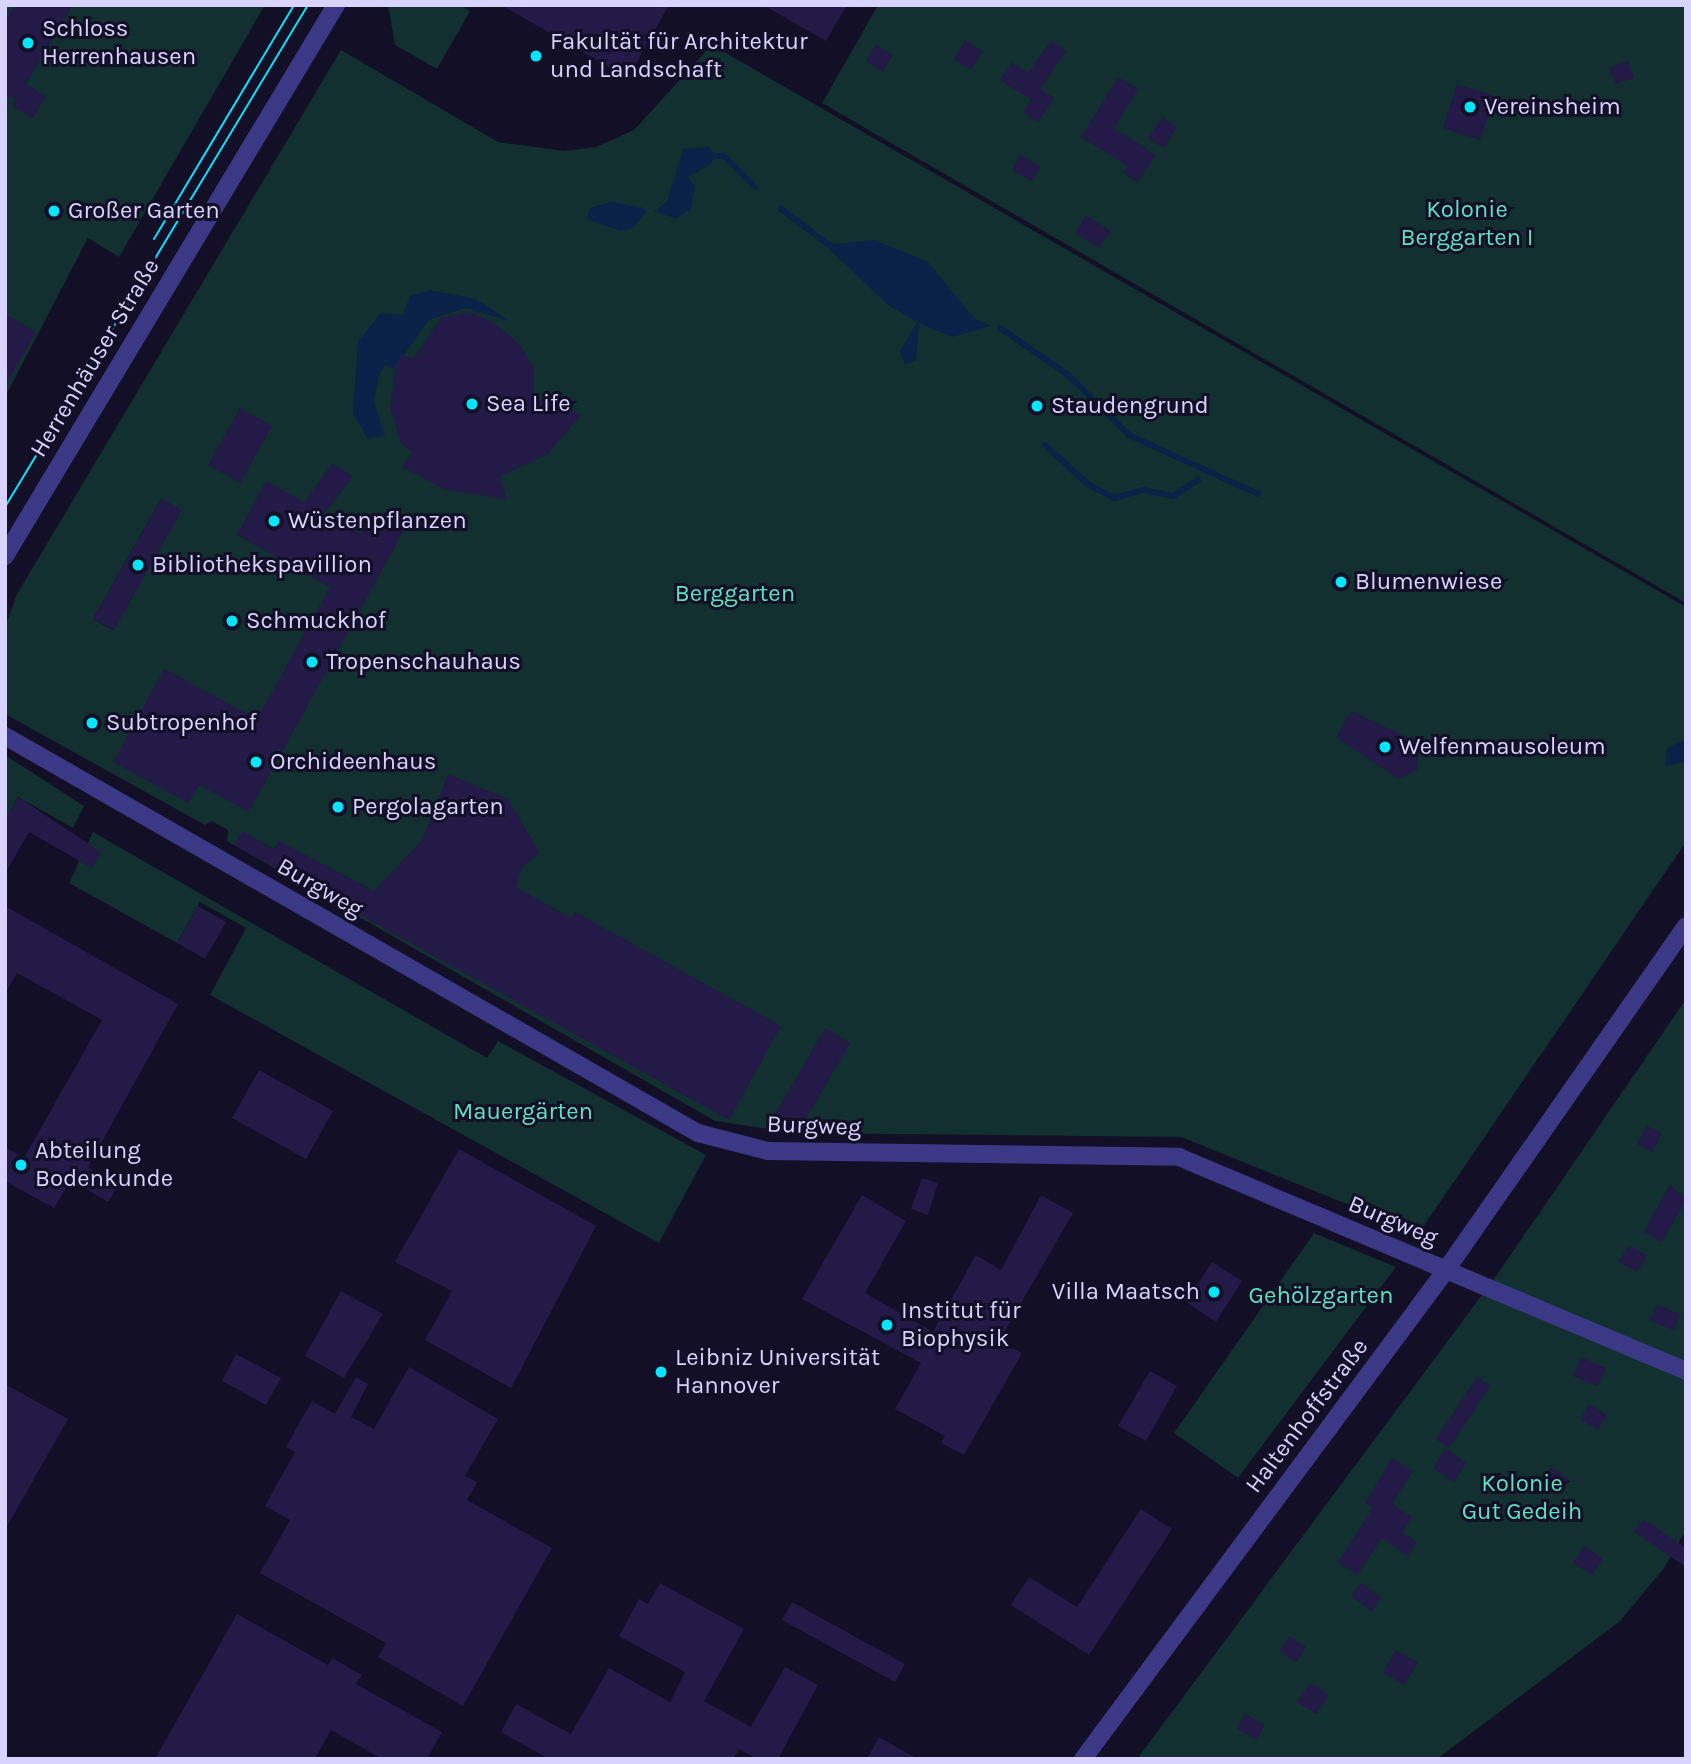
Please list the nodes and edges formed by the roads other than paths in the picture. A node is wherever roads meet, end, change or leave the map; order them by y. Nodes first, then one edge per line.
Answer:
1 (336, 5) edge
2 (5, 556) edge
3 (5, 736) edge
4 (1686, 926) edge
5 (1447, 1270) junction
6 (1686, 1371) edge
7 (1083, 1759) edge

1 - 2 street, Herrenhäuser Straße
3 - 5 street, Burgweg
4 - 5 street, Haltenhoffstraße
5 - 6 street, Burgweg
5 - 7 street, Haltenhoffstraße

